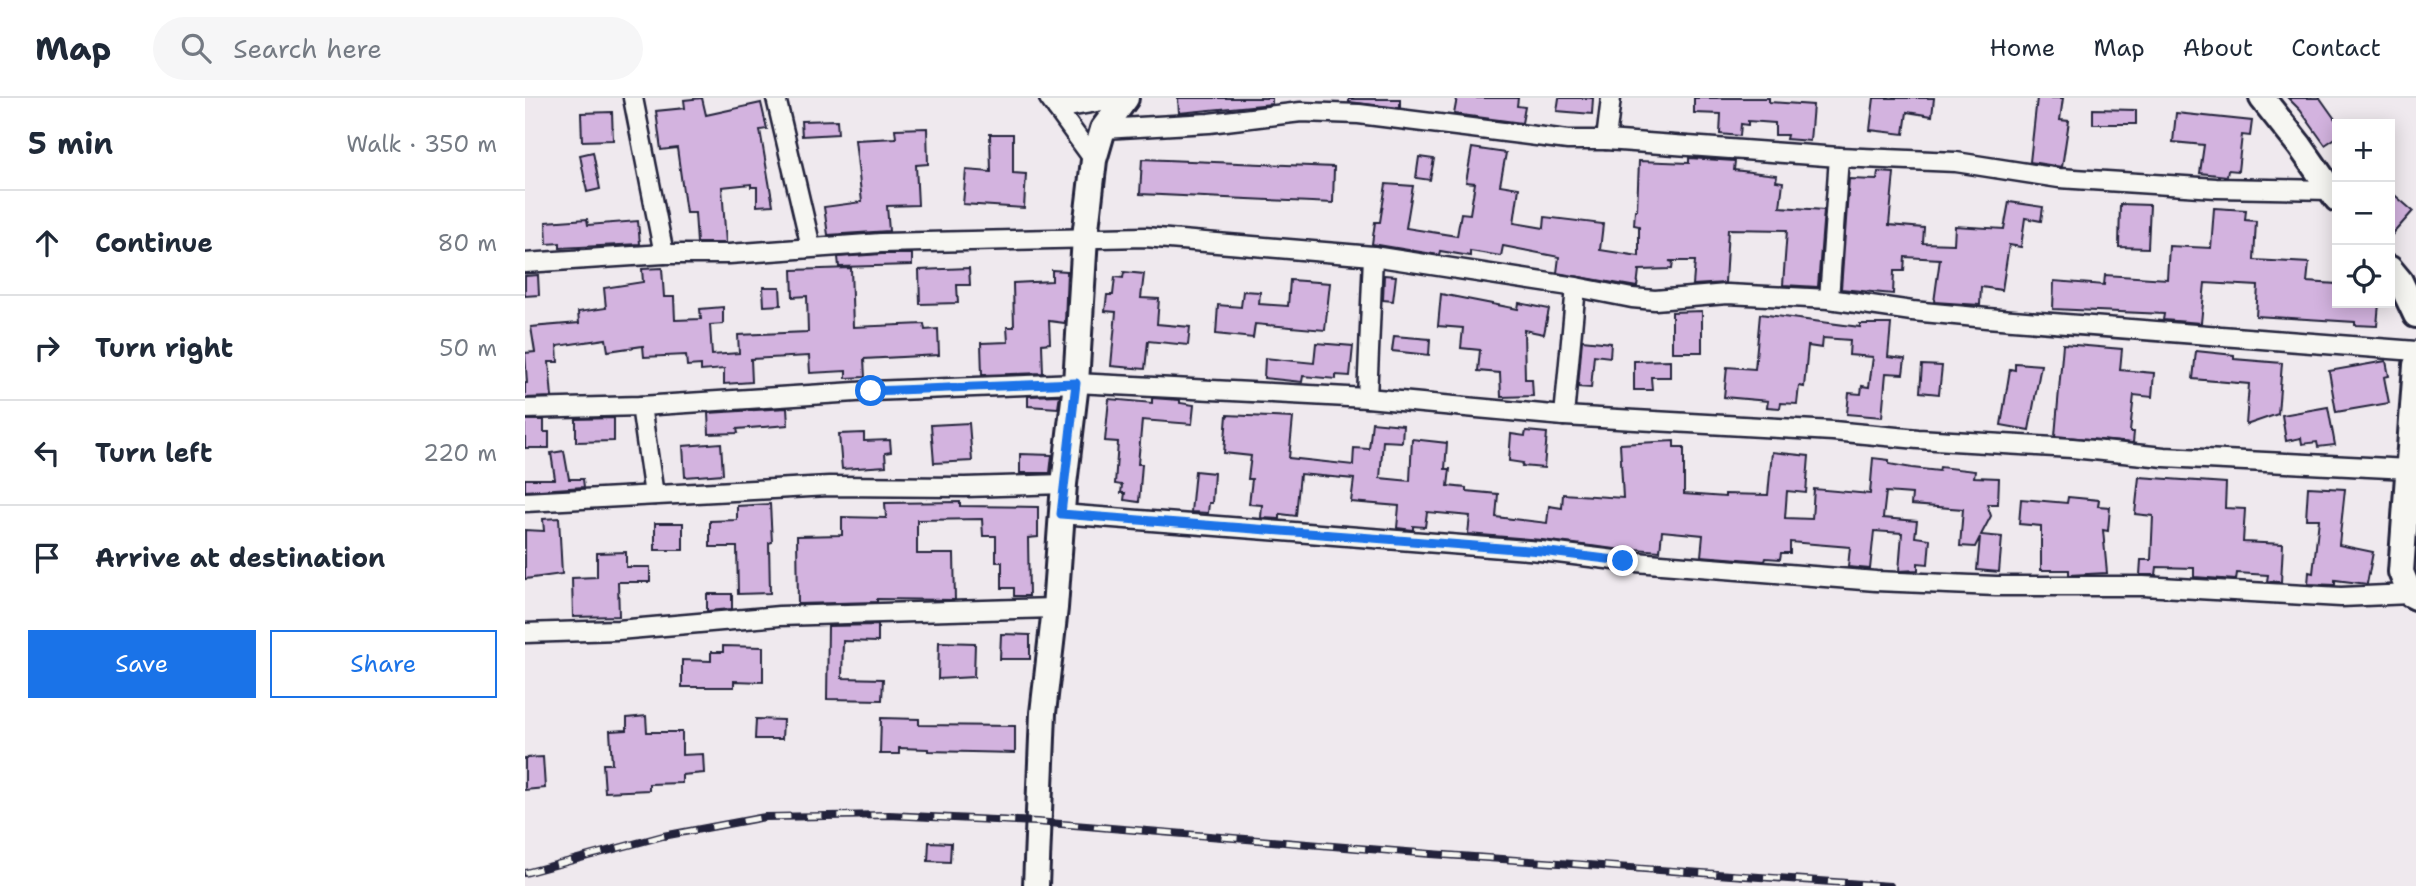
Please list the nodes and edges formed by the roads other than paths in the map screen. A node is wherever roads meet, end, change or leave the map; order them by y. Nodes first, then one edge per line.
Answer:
1 (633, 98) edge
2 (776, 98) edge
3 (1120, 98) edge
4 (1126, 98) edge
5 (1611, 98) edge
6 (2262, 98) edge
7 (1053, 103) edge
8 (1103, 129) junction
9 (1607, 140) junction
10 (1839, 157) junction
11 (1094, 160) junction
12 (2332, 192) edge
13 (2332, 195) edge
14 (1085, 237) junction
15 (811, 247) junction
16 (664, 254) junction
17 (1373, 256) junction
18 (525, 263) edge
19 (2395, 275) edge
20 (1576, 286) junction
21 (1829, 299) junction
22 (2416, 315) edge
23 (2416, 351) edge
24 (2416, 365) edge
25 (1076, 383) junction
26 (1367, 398) junction
27 (641, 406) junction
28 (525, 409) edge
29 (1564, 416) junction
30 (2409, 469) junction
31 (1064, 484) junction
32 (654, 495) junction
33 (525, 502) edge
34 (1061, 514) junction
35 (2413, 595) edge
36 (1055, 608) junction
37 (525, 633) edge
38 (1036, 886) edge

1 - 16 street
2 - 15 street
3 - 7 street
4 - 8 street
5 - 9 street
6 - 12 street
7 - 11 street
8 - 9 street
8 - 11 street
9 - 10 street
10 - 13 street
10 - 21 street
11 - 14 street
14 - 15 street
14 - 17 street
14 - 25 street
15 - 16 street
16 - 18 street
17 - 20 street
17 - 26 street
19 - 22 street
20 - 21 street
20 - 29 street
21 - 23 street
24 - 30 street
25 - 26 street
25 - 27 street
25 - 31 street
26 - 29 street
27 - 28 street
27 - 32 street
29 - 30 street
30 - 35 street
31 - 32 street
31 - 34 street
32 - 33 street
34 - 35 street
34 - 36 street
36 - 37 street
36 - 38 street

